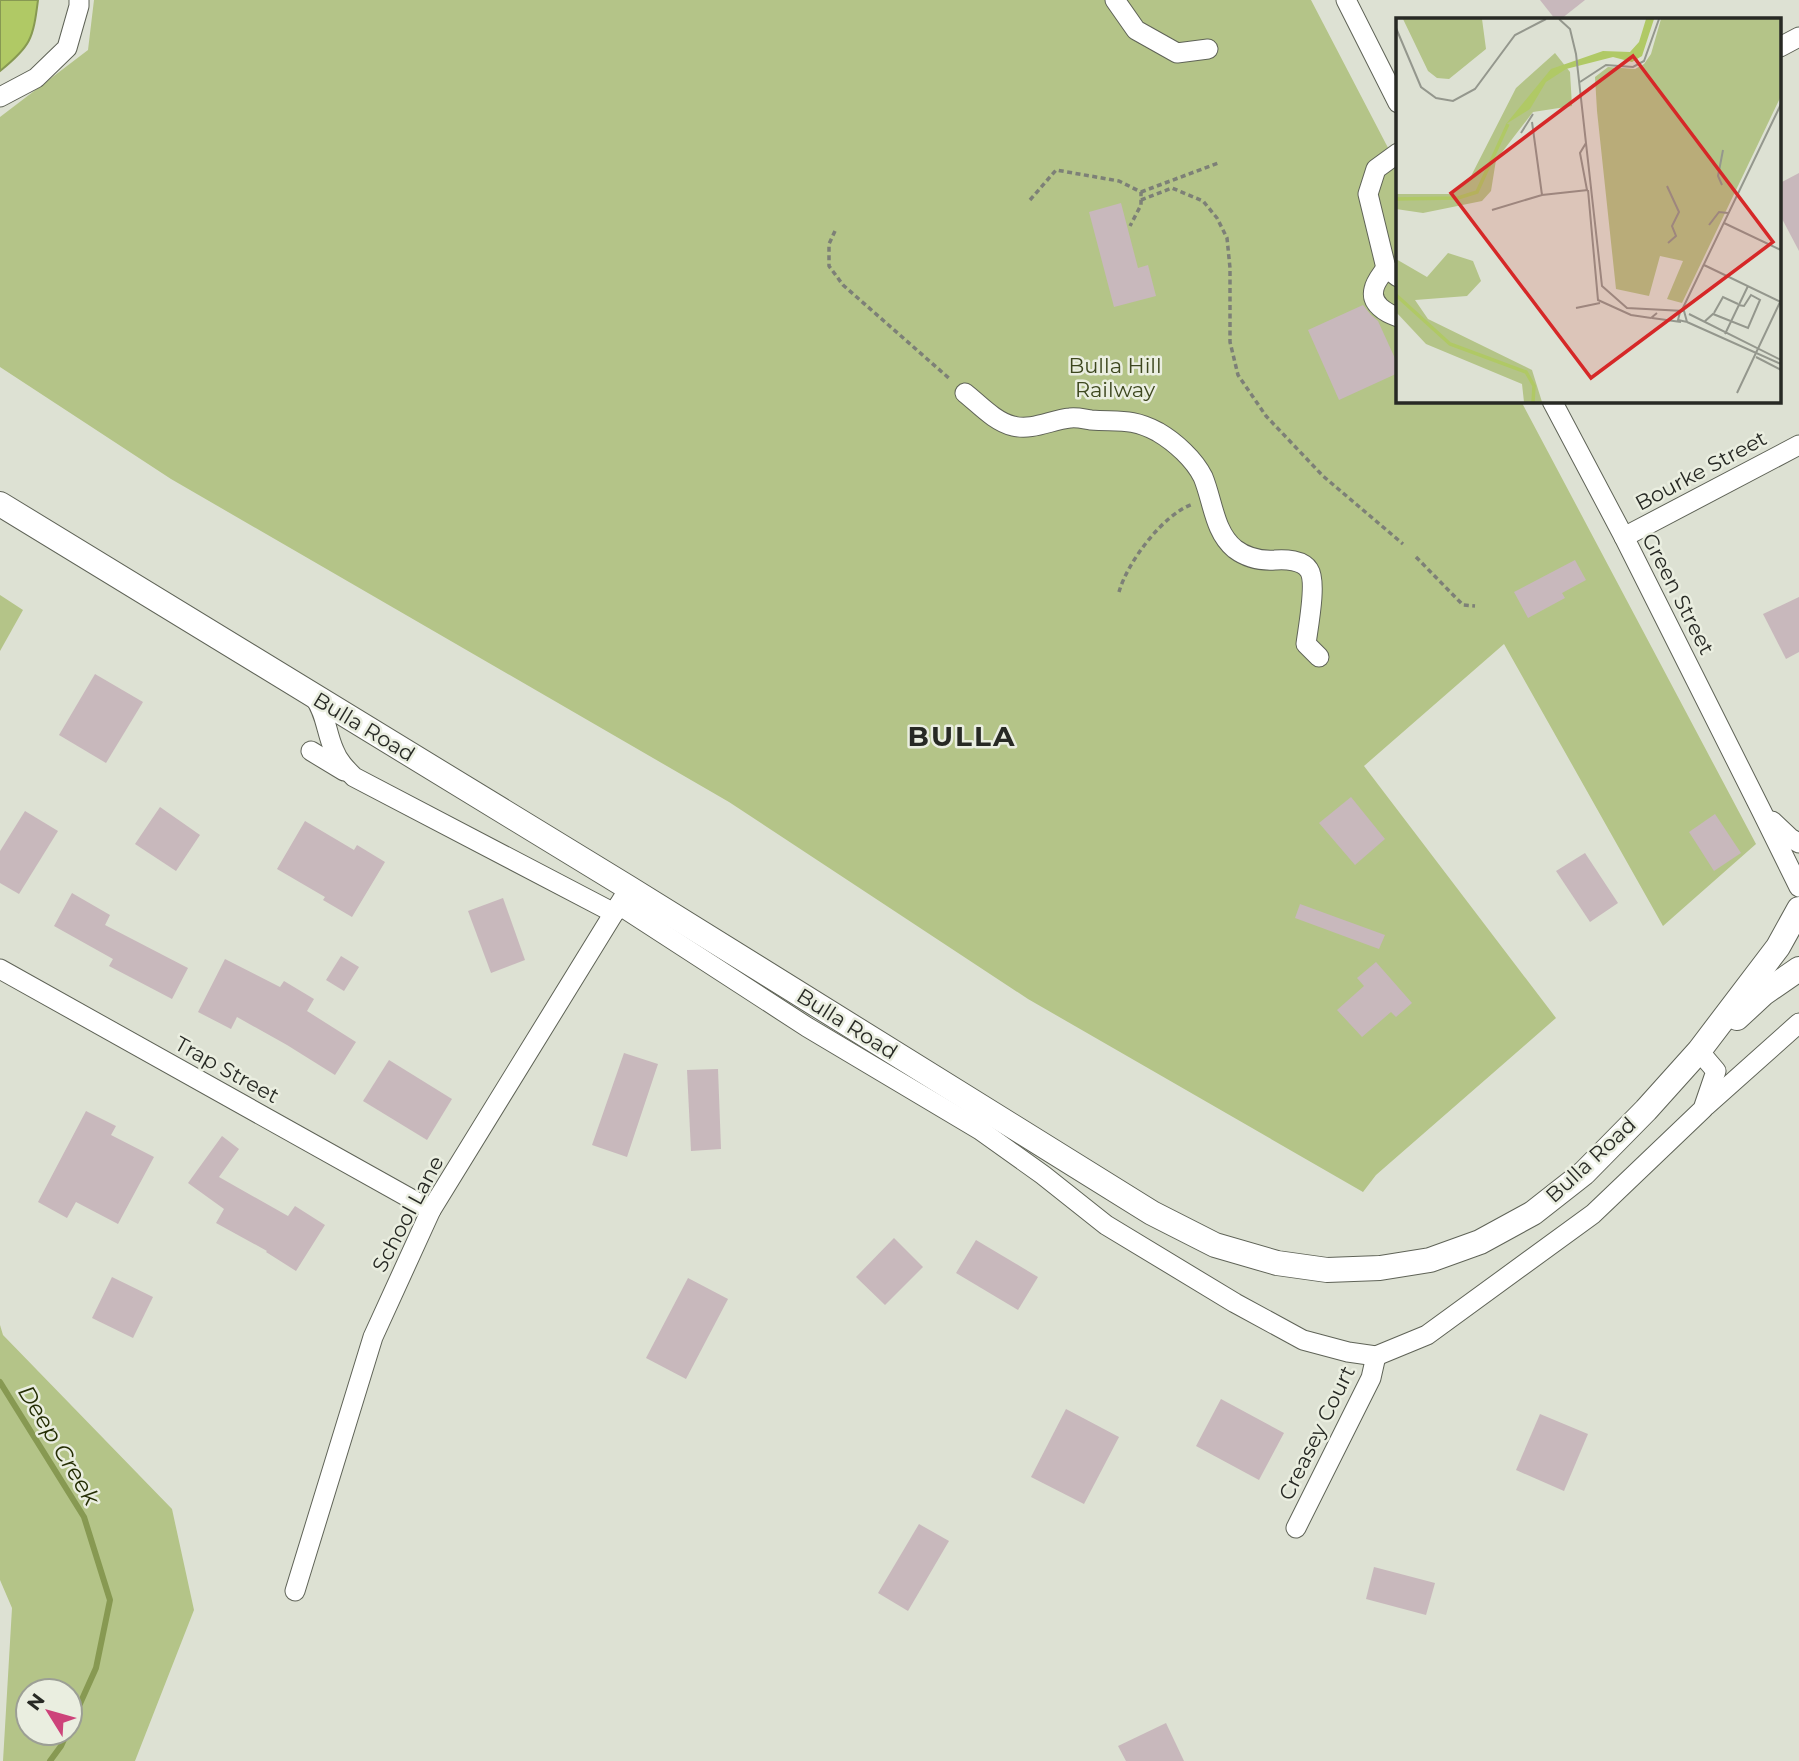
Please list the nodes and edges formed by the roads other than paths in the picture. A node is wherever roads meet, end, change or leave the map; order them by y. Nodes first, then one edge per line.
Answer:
1 (79, 0) edge
2 (1115, 0) edge
3 (1346, 0) edge
4 (1799, 37) edge
5 (1782, 46) edge
6 (1208, 49) dead end
7 (0, 97) edge
8 (1396, 99) edge
9 (1396, 154) edge
10 (1392, 272) edge
11 (1396, 316) edge
12 (965, 393) road end
13 (1553, 402) edge
14 (1799, 445) edge
15 (0, 504) edge
16 (1623, 537) junction
17 (1319, 657) dead end
18 (314, 696) junction
19 (312, 751) dead end
20 (354, 777) junction
21 (1761, 810) junction
22 (1799, 843) edge
23 (1799, 887) edge
24 (621, 902) junction
25 (1799, 909) edge
26 (0, 969) edge
27 (1799, 969) edge
28 (1799, 1023) edge
29 (1699, 1051) junction
30 (1703, 1109) junction
31 (431, 1210) junction
32 (1376, 1356) junction
33 (1296, 1528) dead end
34 (295, 1591) dead end

1 - 7 street
2 - 6 street
3 - 8 street
4 - 5 street
9 - 10 street
10 - 11 street
12 - 17 street
13 - 16 street, Green Street
14 - 16 street, Bourke Street
15 - 18 main road, Bulla Road
16 - 21 street, Green Street
18 - 20 street
18 - 24 main road, Bulla Road
19 - 20 street
20 - 24 street
21 - 22 street, Green Street
21 - 23 street, Green Street
24 - 29 main road, Bulla Road
24 - 31 street, School Lane
24 - 32 street, Bulla Road
25 - 29 main road, Bulla Road
26 - 31 street, Trap Street
27 - 29 main road, Bulla Road
28 - 30 street
29 - 30 street, Bulla Road
30 - 32 street, Bulla Road
31 - 34 street, School Lane
32 - 33 street, Creasey Court

